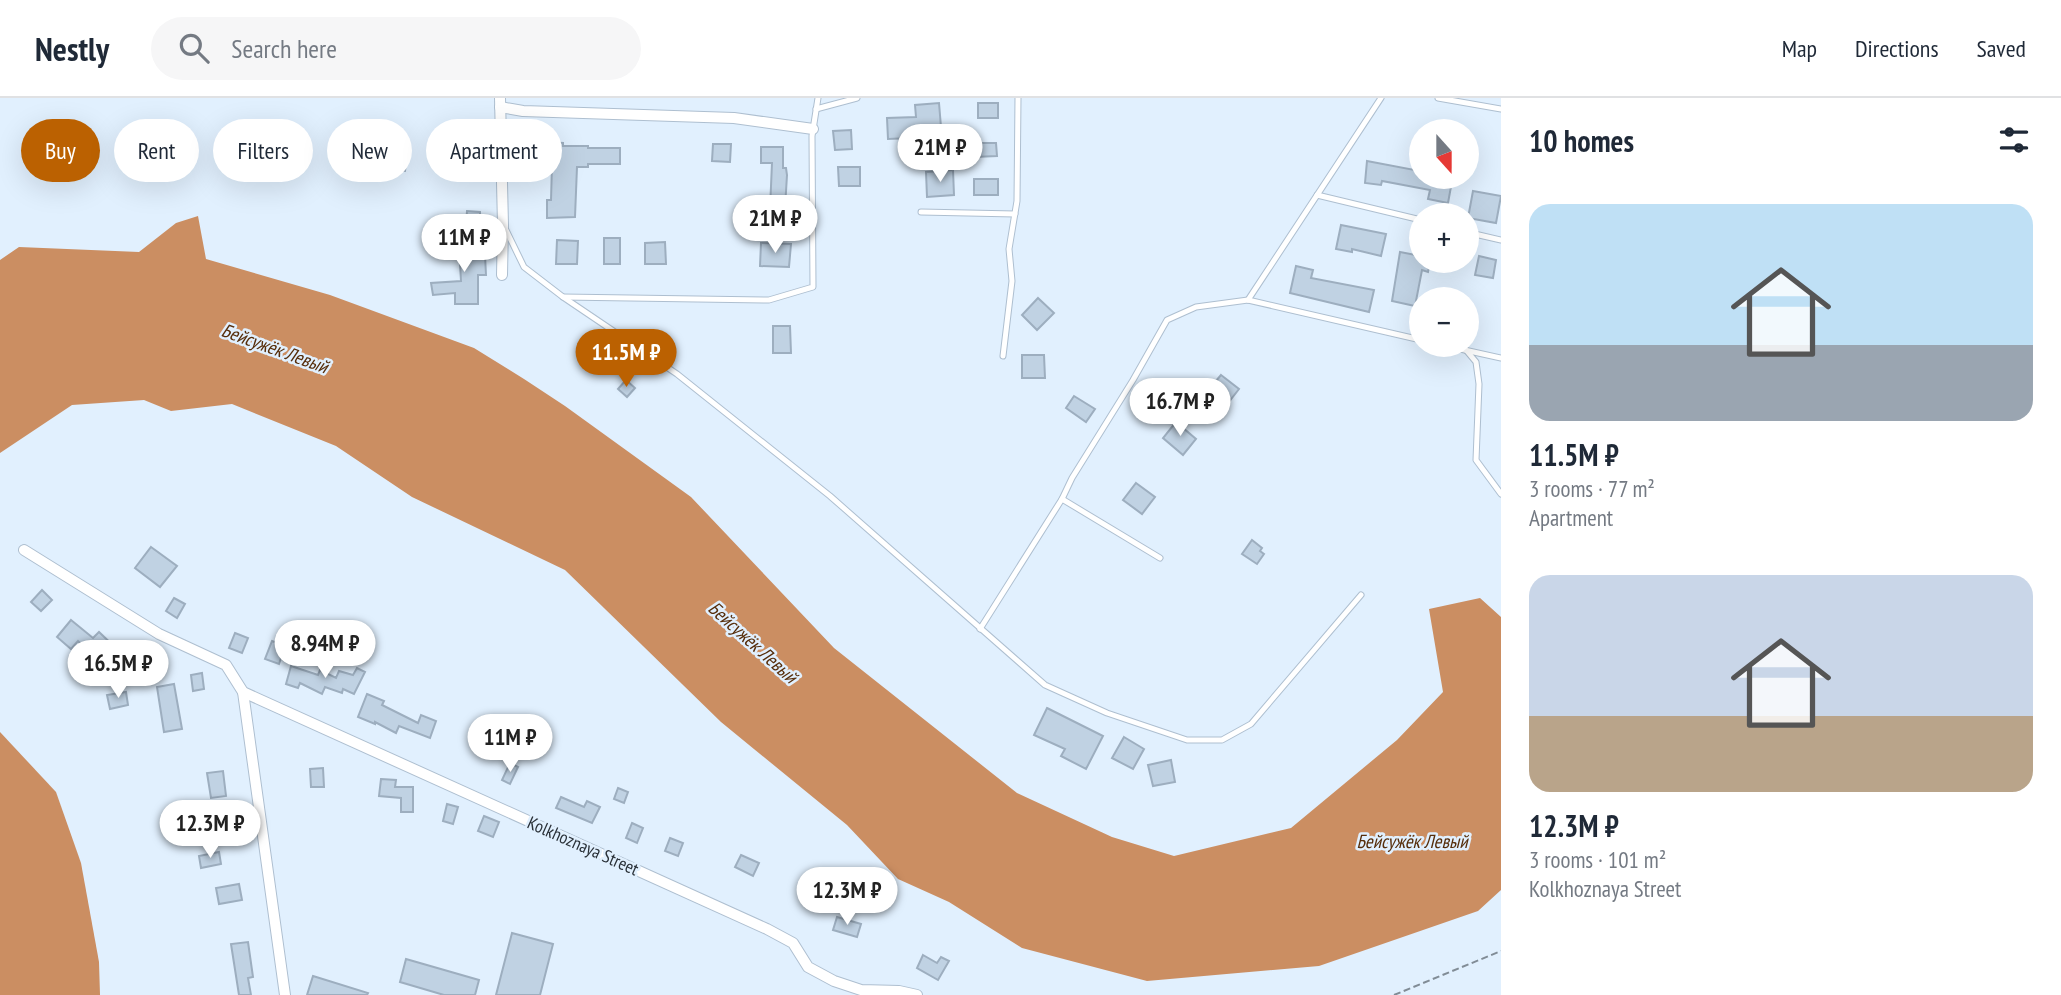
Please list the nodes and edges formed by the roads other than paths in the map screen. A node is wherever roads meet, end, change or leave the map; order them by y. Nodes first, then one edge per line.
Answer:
1 (818, 98) edge
2 (857, 98) edge
3 (1018, 98) edge
4 (1381, 98) edge
5 (1438, 98) edge
6 (500, 102) edge
7 (816, 109) junction
8 (1501, 109) edge
9 (813, 129) junction
10 (1317, 195) junction
11 (921, 212) dead end
12 (1015, 214) junction
13 (1409, 217) edge
14 (503, 225) junction
15 (1479, 235) edge
16 (1501, 240) edge
17 (502, 275) dead end
18 (563, 297) junction
19 (1248, 300) junction
20 (1409, 337) edge
21 (1479, 354) edge
22 (1003, 356) dead end
23 (1471, 357) edge
24 (1501, 358) edge
25 (1501, 494) edge
26 (1062, 499) junction
27 (24, 550) dead end
28 (1160, 558) dead end
29 (1361, 595) dead end
30 (980, 629) junction
31 (243, 692) junction
32 (285, 995) edge
33 (917, 995) edge

1 - 7 lane
2 - 7 lane
3 - 12 lane
4 - 10 lane
5 - 8 lane
6 - 9 street
6 - 14 street
7 - 9 lane
9 - 18 lane
10 - 13 lane
10 - 19 lane
11 - 12 lane
12 - 22 lane
14 - 17 street
14 - 18 lane
15 - 16 lane
18 - 30 lane
19 - 20 lane
19 - 26 lane
21 - 24 lane
23 - 25 lane
26 - 28 lane
26 - 30 lane
27 - 31 street
29 - 30 lane
31 - 32 street
31 - 33 street, Kolkhoznaya Street

